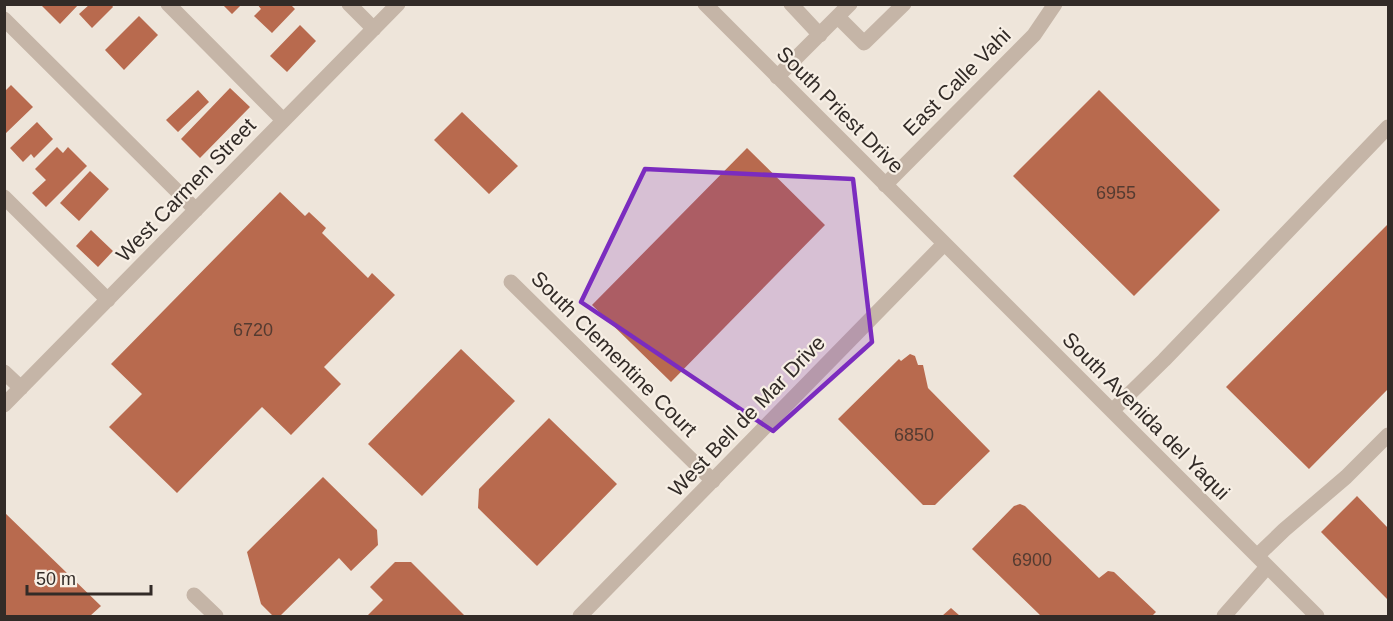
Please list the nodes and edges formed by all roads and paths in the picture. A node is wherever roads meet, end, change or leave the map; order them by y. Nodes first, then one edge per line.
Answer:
1 (168, 4) edge
2 (349, 4) edge
3 (398, 4) edge
4 (705, 4) edge
5 (790, 4) edge
6 (850, 4) edge
7 (904, 4) edge
8 (1055, 4) edge
9 (838, 17) junction
10 (4, 19) edge
11 (374, 29) junction
12 (820, 34) junction
13 (777, 77) junction
14 (284, 120) junction
15 (1389, 127) edge
16 (885, 185) junction
17 (4, 197) edge
18 (196, 210) junction
19 (944, 244) junction
20 (512, 282) dead end
21 (108, 300) junction
22 (4, 372) edge
23 (21, 388) junction
24 (4, 405) edge
25 (1112, 411) junction
26 (1389, 435) edge
27 (713, 481) junction
28 (1262, 562) junction
29 (194, 595) dead end
30 (216, 616) edge
31 (580, 616) edge
32 (1224, 616) edge
33 (1317, 616) edge

1 - 14 street
2 - 11 street
3 - 11 street, West Carmen Street
4 - 13 street, South Priest Drive
5 - 12 street
6 - 9 street
7 - 9 street
8 - 16 street, East Calle Vahi
9 - 12 street
10 - 18 street
11 - 14 street, West Carmen Street
12 - 13 street
13 - 16 street, South Priest Drive
14 - 18 street, West Carmen Street
15 - 25 street
16 - 19 street, South Priest Drive
17 - 21 street
18 - 21 street, West Carmen Street
19 - 25 street, South Avenida del Yaqui
19 - 27 street, West Bell de Mar Drive
20 - 27 street, South Clementine Court
21 - 23 street, West Carmen Street
22 - 23 street
23 - 24 street, West Carmen Street
25 - 28 street, South Avenida del Yaqui
26 - 28 street
27 - 31 street, West Bell de Mar Drive
28 - 32 street
28 - 33 street, South Avenida del Yaqui
29 - 30 street

